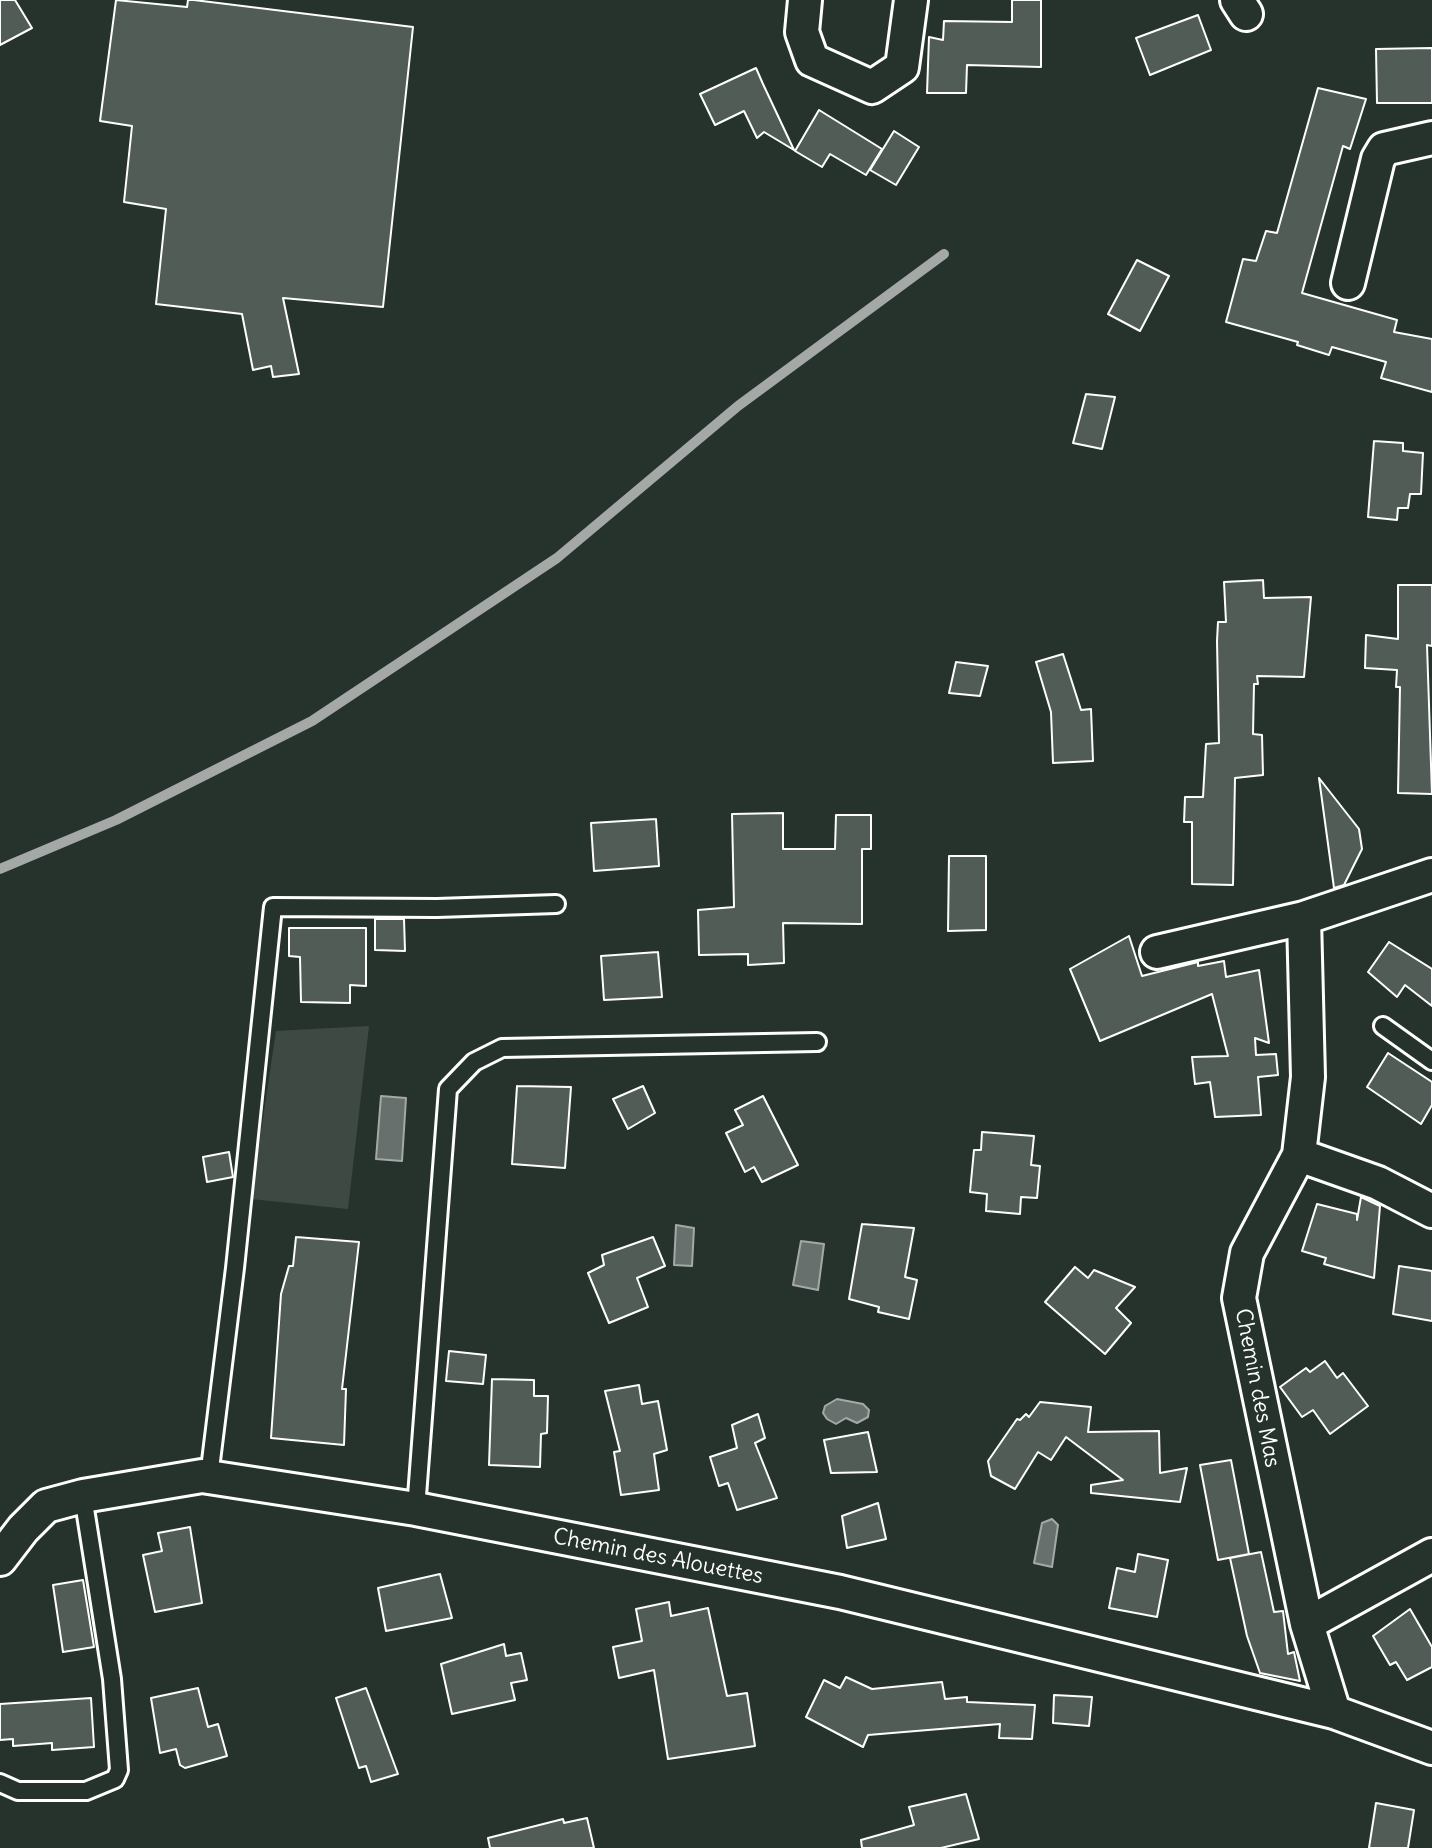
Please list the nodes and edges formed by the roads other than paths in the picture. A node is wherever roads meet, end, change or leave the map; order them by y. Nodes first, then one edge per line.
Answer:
1 (805, 0) edge
2 (911, 0) edge
3 (1432, 138) edge
4 (1348, 283) dead end
5 (1432, 875) edge
6 (556, 904) dead end
7 (1304, 918) junction
8 (1157, 952) dead end
9 (1383, 1026) dead end
10 (817, 1042) dead end
11 (1432, 1061) edge
12 (1299, 1155) junction
13 (1432, 1211) edge
14 (209, 1477) junction
15 (83, 1496) junction
16 (416, 1509) junction
17 (1432, 1555) edge
18 (0, 1559) edge
19 (1307, 1624) junction
20 (1334, 1712) junction
21 (1432, 1748) edge
22 (0, 1783) edge

1 - 2 street
3 - 4 street
5 - 7 street
6 - 14 lane
7 - 8 street
7 - 12 street, Chemin des Mas
9 - 11 lane
10 - 16 lane
12 - 13 street
12 - 19 street, Chemin des Mas
14 - 15 street, Chemin des Alouettes
14 - 16 street, Chemin des Alouettes
15 - 18 street, Chemin des Alouettes
15 - 22 lane
16 - 20 street, Chemin des Alouettes
17 - 19 street
19 - 20 street, Chemin des Mas
20 - 21 street

